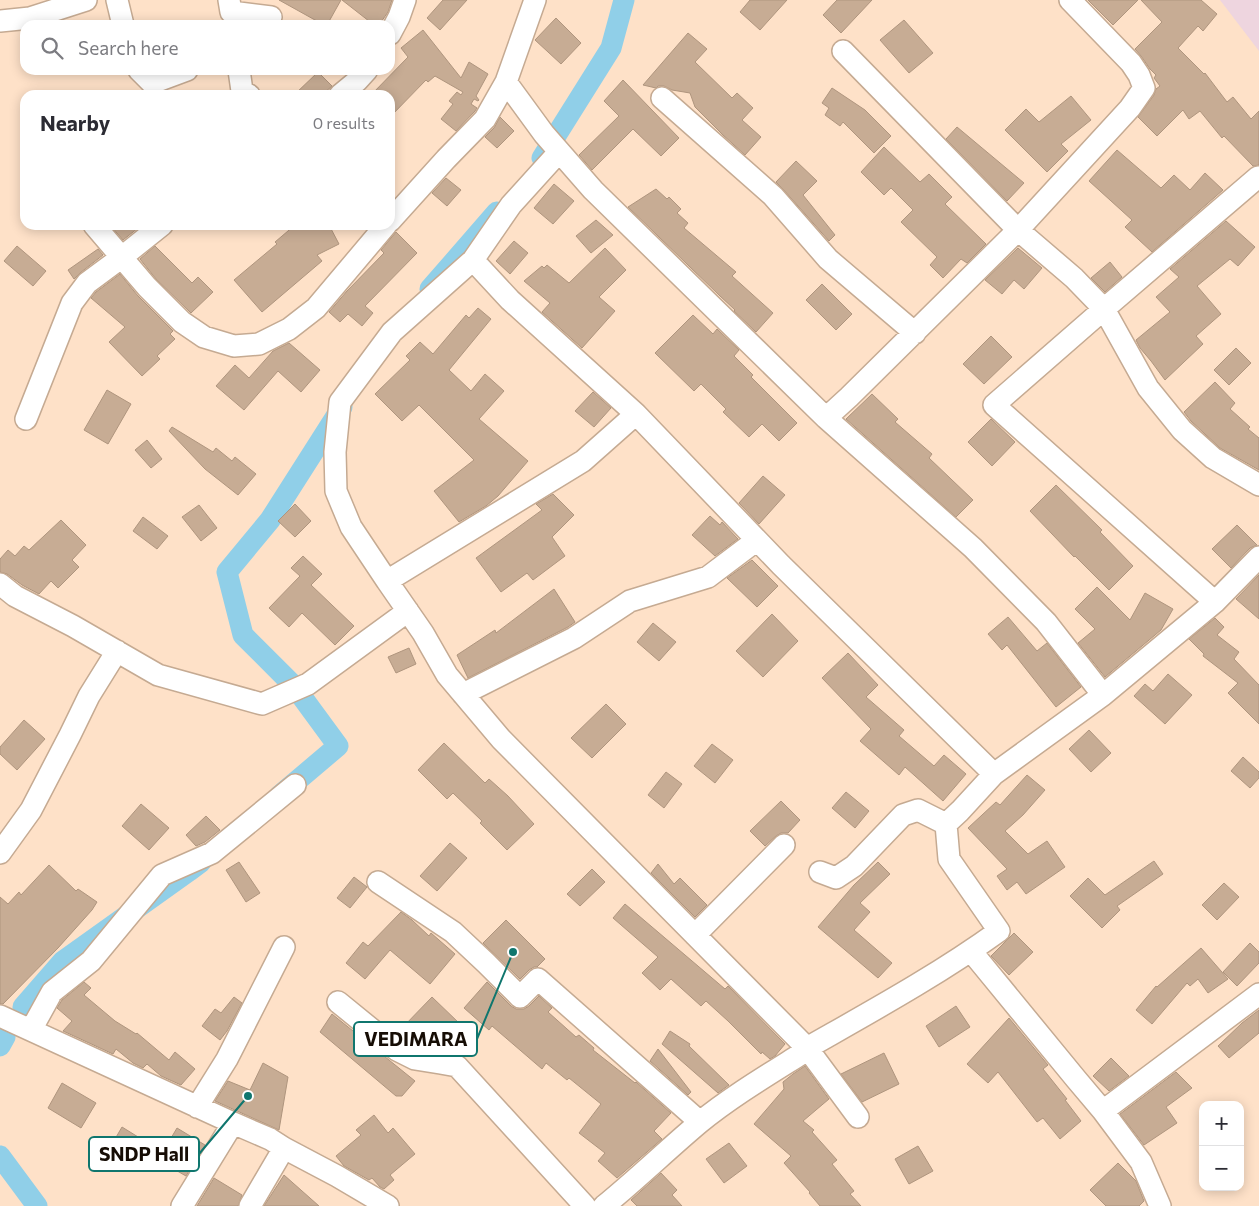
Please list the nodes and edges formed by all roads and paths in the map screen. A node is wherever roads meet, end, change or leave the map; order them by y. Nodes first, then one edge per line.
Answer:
1 (86, 0) edge
2 (117, 0) edge
3 (405, 0) edge
4 (535, 0) edge
5 (1070, 0) edge
6 (231, 12) edge
7 (271, 17) dead end
8 (122, 20) edge
9 (0, 21) edge
10 (395, 23) edge
11 (843, 51) dead end
12 (144, 75) edge
13 (174, 75) edge
14 (240, 75) edge
15 (362, 75) edge
16 (506, 82) junction
17 (242, 90) edge
18 (346, 90) edge
19 (662, 98) dead end
20 (559, 152) junction
21 (1258, 177) edge
22 (395, 215) edge
23 (98, 230) edge
24 (156, 230) edge
25 (374, 230) edge
26 (1018, 230) junction
27 (122, 257) junction
28 (472, 260) junction
29 (1104, 309) junction
30 (915, 333) junction
31 (636, 414) junction
32 (826, 418) junction
33 (26, 419) dead end
34 (1259, 485) edge
35 (757, 540) junction
36 (1259, 557) edge
37 (387, 581) junction
38 (0, 584) edge
39 (1215, 602) junction
40 (408, 611) junction
41 (117, 651) junction
42 (464, 694) junction
43 (1103, 695) junction
44 (994, 774) junction
45 (295, 785) dead end
46 (946, 824) junction
47 (784, 845) dead end
48 (0, 853) edge
49 (820, 872) dead end
50 (378, 882) dead end
51 (694, 934) junction
52 (284, 948) dead end
53 (971, 951) junction
54 (1259, 994) edge
55 (338, 1002) dead end
56 (0, 1016) edge
57 (31, 1030) junction
58 (807, 1048) junction
59 (197, 1107) junction
60 (1103, 1111) junction
61 (858, 1116) dead end
62 (700, 1122) junction
63 (233, 1123) junction
64 (284, 1148) junction
65 (182, 1206) edge
66 (250, 1206) edge
67 (388, 1206) edge
68 (584, 1206) edge
69 (604, 1206) edge
70 (1160, 1206) edge

1 - 9 street
2 - 8 street
3 - 10 street
4 - 16 street
5 - 26 street
6 - 7 street
11 - 26 street
12 - 13 street
14 - 17 street
15 - 18 street
16 - 20 street
16 - 22 street
19 - 30 street
20 - 28 street
20 - 32 street
21 - 29 street
23 - 27 street
24 - 27 street
25 - 27 street
26 - 29 street
26 - 30 street
27 - 33 street
28 - 31 street
28 - 37 street
29 - 34 street
29 - 39 street
30 - 32 street
31 - 35 street
31 - 37 street
32 - 43 street
35 - 42 street
35 - 44 street
36 - 39 street
37 - 40 street
38 - 41 street
39 - 43 street
40 - 41 street
40 - 42 street
41 - 48 street
42 - 51 street
43 - 44 street
44 - 46 street
45 - 57 street
46 - 49 street
46 - 53 street
47 - 51 street
50 - 62 street
51 - 58 street
52 - 59 street
53 - 58 street
53 - 60 street
54 - 60 street
55 - 68 street
56 - 57 street
57 - 59 street
58 - 61 street
58 - 62 street
59 - 63 street
60 - 70 street
62 - 69 street
63 - 64 street
63 - 65 street
64 - 66 street
64 - 67 street

